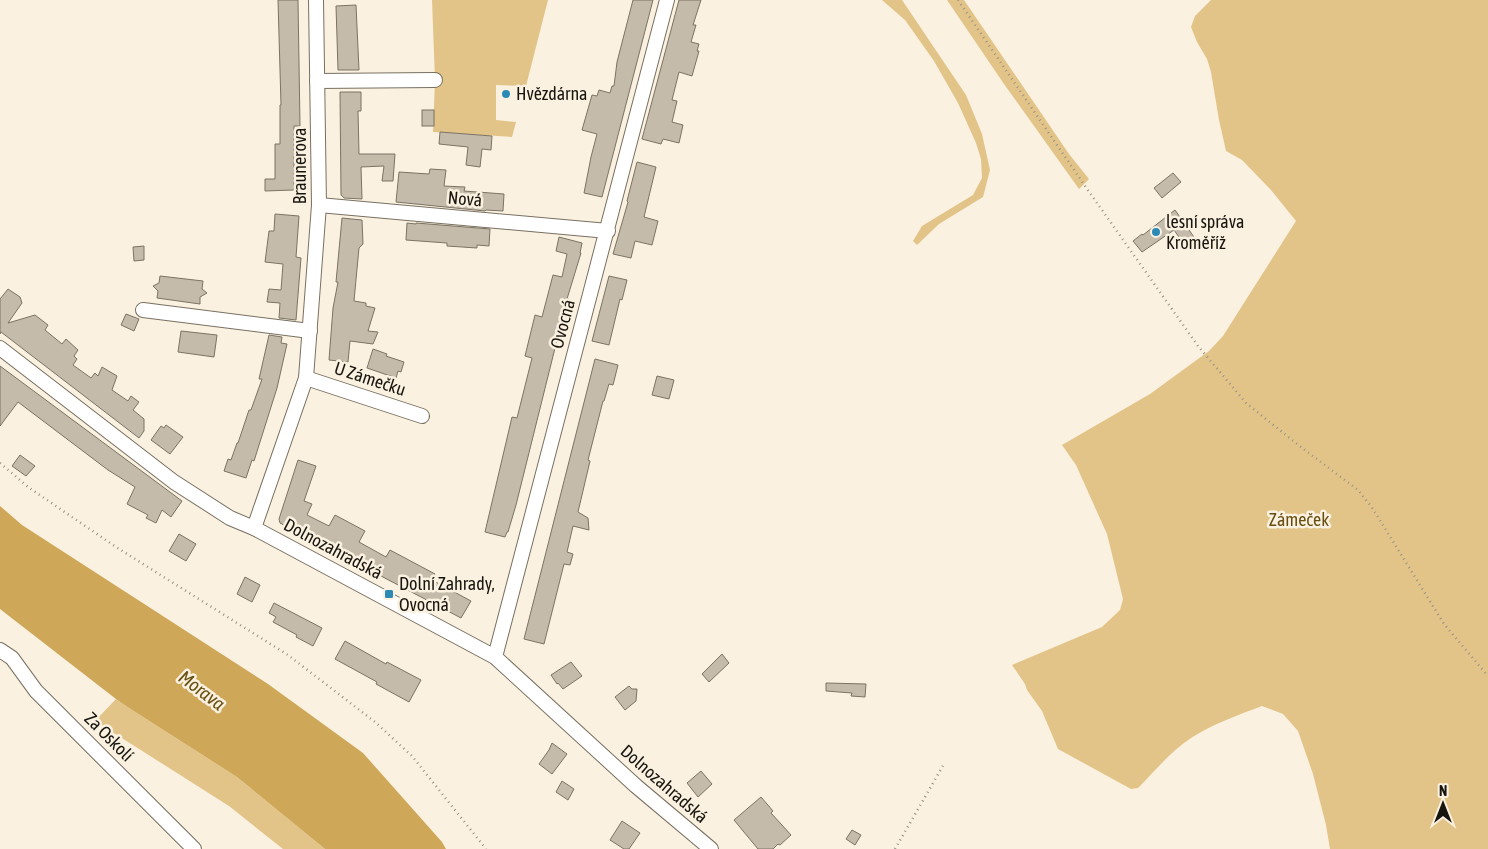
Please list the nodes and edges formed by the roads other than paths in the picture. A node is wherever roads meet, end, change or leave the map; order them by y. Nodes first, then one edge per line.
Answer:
1 (316, 0) edge
2 (668, 0) edge
3 (435, 80) dead end
4 (317, 81) junction
5 (319, 205) junction
6 (608, 231) junction
7 (143, 310) dead end
8 (310, 331) junction
9 (0, 348) edge
10 (306, 378) junction
11 (422, 416) dead end
12 (254, 528) junction
13 (0, 650) edge
14 (495, 657) junction
15 (194, 849) edge
16 (711, 849) edge

1 - 4 street, Braunerova
2 - 6 street, Ovocná
3 - 4 street
4 - 5 street, Braunerova
5 - 6 street, Nová
5 - 8 street, Braunerova
6 - 14 street, Ovocná
7 - 8 street
8 - 10 street, Braunerova
9 - 12 street, Dolnozahradská
10 - 11 street, U Zámečku
10 - 12 street, Braunerova
12 - 14 street, Dolnozahradská
13 - 15 street, Za Oskolí
14 - 16 street, Dolnozahradská

